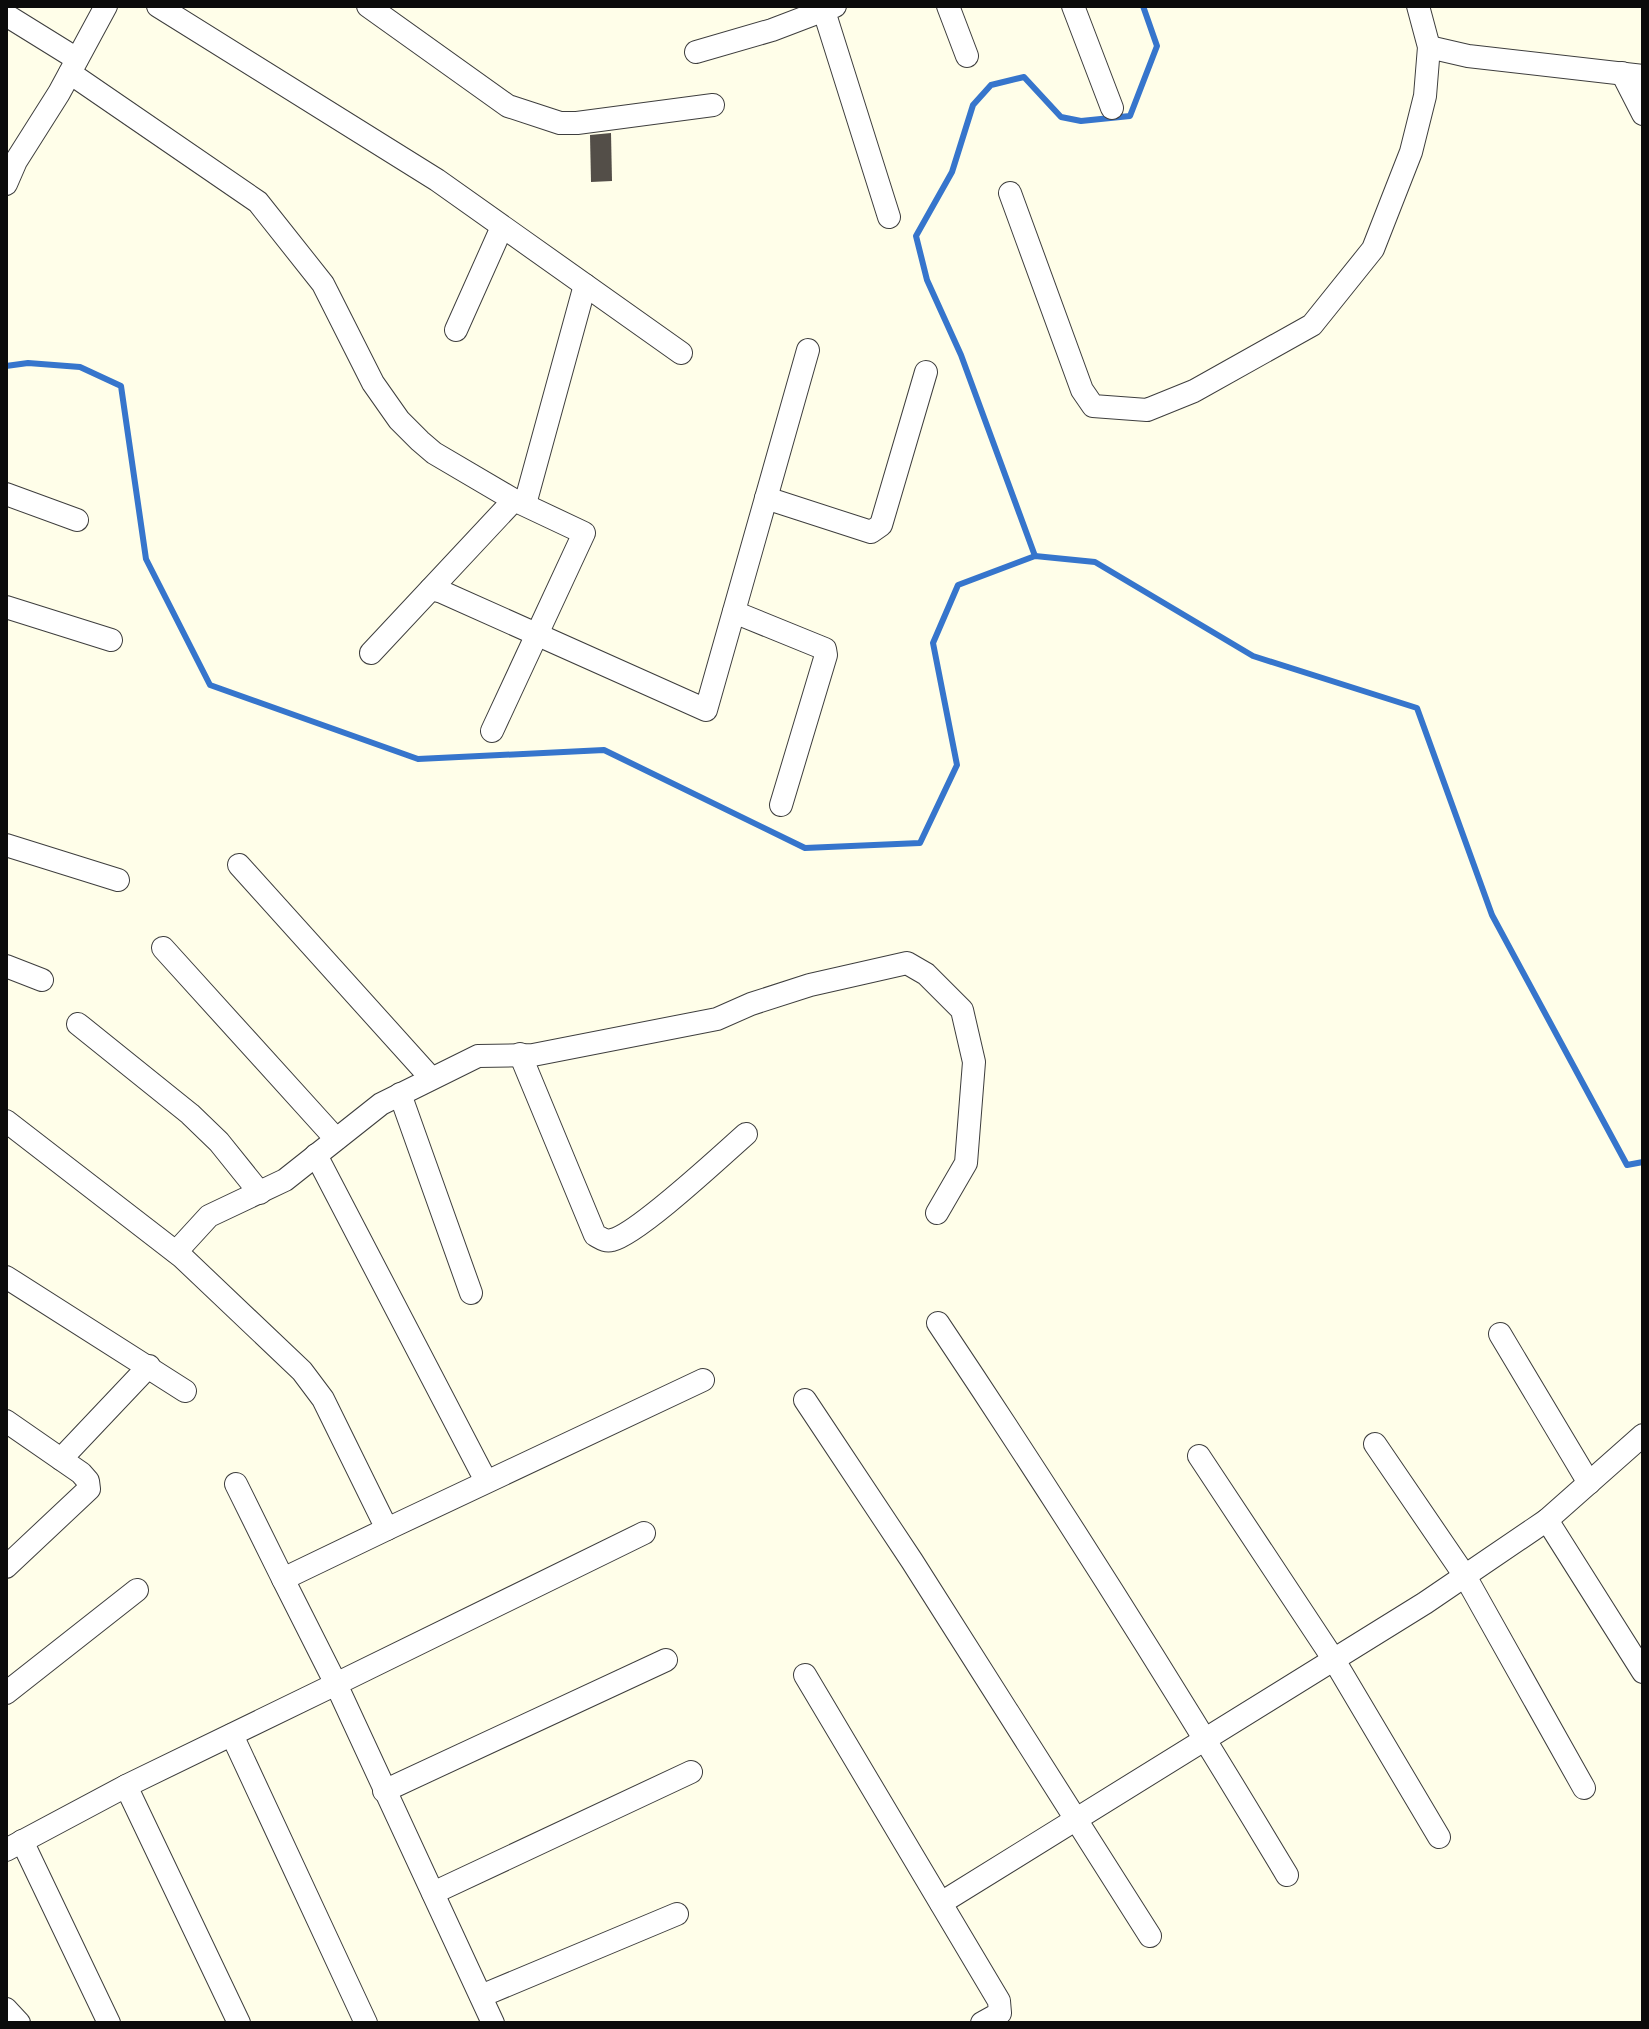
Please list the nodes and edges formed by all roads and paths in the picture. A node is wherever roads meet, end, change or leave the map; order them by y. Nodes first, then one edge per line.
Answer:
1 (106, 6) edge
2 (158, 6) edge
3 (368, 6) edge
4 (948, 6) edge
5 (1073, 6) edge
6 (1418, 6) edge
7 (830, 9) edge
8 (6, 15) edge
9 (1429, 47) junction
10 (696, 52) dead end
11 (967, 56) dead end
12 (73, 66) junction
13 (1633, 75) edge
14 (713, 105) dead end
15 (1112, 108) dead end
16 (1643, 114) edge
17 (6, 184) edge
18 (1010, 193) dead end
19 (889, 217) dead end
20 (502, 227) junction
21 (585, 285) junction
22 (456, 330) dead end
23 (808, 350) dead end
24 (681, 353) dead end
25 (926, 372) dead end
26 (6, 494) edge
27 (766, 498) junction
28 (520, 502) junction
29 (77, 520) dead end
30 (431, 589) junction
31 (6, 607) edge
32 (734, 612) junction
33 (536, 635) junction
34 (111, 640) dead end
35 (371, 653) dead end
36 (492, 731) dead end
37 (781, 805) dead end
38 (6, 845) edge
39 (239, 865) dead end
40 (118, 880) dead end
41 (163, 948) dead end
42 (6, 966) edge
43 (42, 980) dead end
44 (78, 1024) dead end
45 (520, 1054) junction
46 (431, 1078) junction
47 (400, 1094) junction
48 (6, 1121) edge
49 (746, 1134) dead end
50 (336, 1139) junction
51 (316, 1155) junction
52 (260, 1193) junction
53 (937, 1213) dead end
54 (176, 1252) junction
55 (6, 1277) edge
56 (471, 1293) dead end
57 (938, 1323) dead end
58 (1500, 1334) dead end
59 (149, 1366) junction
60 (703, 1380) dead end
61 (185, 1391) dead end
62 (805, 1400) dead end
63 (6, 1421) edge
64 (1643, 1435) edge
65 (1375, 1444) dead end
66 (1199, 1456) dead end
67 (61, 1459) junction
68 (486, 1481) junction
69 (1589, 1483) junction
70 (236, 1484) dead end
71 (1547, 1520) junction
72 (387, 1529) junction
73 (644, 1533) dead end
74 (6, 1567) edge
75 (1465, 1576) junction
76 (283, 1579) junction
77 (137, 1590) dead end
78 (666, 1660) dead end
79 (1334, 1660) junction
80 (1643, 1672) edge
81 (805, 1675) dead end
82 (336, 1684) junction
83 (6, 1693) edge
84 (232, 1735) junction
85 (1206, 1739) junction
86 (691, 1772) dead end
87 (126, 1786) junction
88 (1584, 1788) dead end
89 (384, 1791) junction
90 (1075, 1819) junction
91 (1439, 1837) dead end
92 (14, 1845) edge
93 (1287, 1875) dead end
94 (433, 1893) junction
95 (941, 1903) junction
96 (677, 1914) dead end
97 (1150, 1936) dead end
98 (481, 1996) junction
99 (6, 2009) edge
100 (19, 2023) edge
101 (109, 2023) edge
102 (239, 2023) edge
103 (366, 2023) edge
104 (493, 2023) edge
105 (982, 2023) edge

1 - 12 street
2 - 20 street
3 - 14 street
4 - 11 street
5 - 15 street
6 - 9 street
7 - 10 street
7 - 19 street
8 - 12 street
9 - 13 street
9 - 18 street
12 - 17 street
12 - 28 street
13 - 16 street
20 - 21 street
20 - 22 street
21 - 24 street
21 - 28 street
23 - 27 street
25 - 27 street
26 - 29 street
27 - 32 street
28 - 30 street
28 - 33 street
30 - 33 street
30 - 35 street
31 - 34 street
32 - 33 street
32 - 37 street
33 - 36 street
38 - 40 street
39 - 46 street
41 - 50 street
42 - 43 street
44 - 52 street
45 - 46 street
45 - 49 street
45 - 53 street
46 - 47 street
47 - 50 street
47 - 56 street
48 - 54 street
50 - 51 street
51 - 52 street
51 - 68 street
52 - 54 street
54 - 72 street
55 - 59 street
57 - 85 street
58 - 69 street
59 - 61 street
59 - 67 street
60 - 68 street
62 - 90 street
63 - 67 street
64 - 69 street
65 - 75 street
66 - 79 street
67 - 74 street
68 - 72 street
69 - 71 street
70 - 76 street
71 - 75 street
71 - 80 street
72 - 76 street
73 - 82 street
75 - 79 street
75 - 88 street
76 - 82 street
77 - 83 street
78 - 89 street
79 - 85 street
79 - 91 street
81 - 95 street
82 - 84 street
82 - 89 street
84 - 87 street
84 - 103 street
85 - 90 street
85 - 93 street
86 - 94 street
87 - 92 street
87 - 102 street
89 - 94 street
90 - 95 street
90 - 97 street
92 - 101 street
94 - 98 street
95 - 105 street
96 - 98 street
98 - 104 street
99 - 100 street

